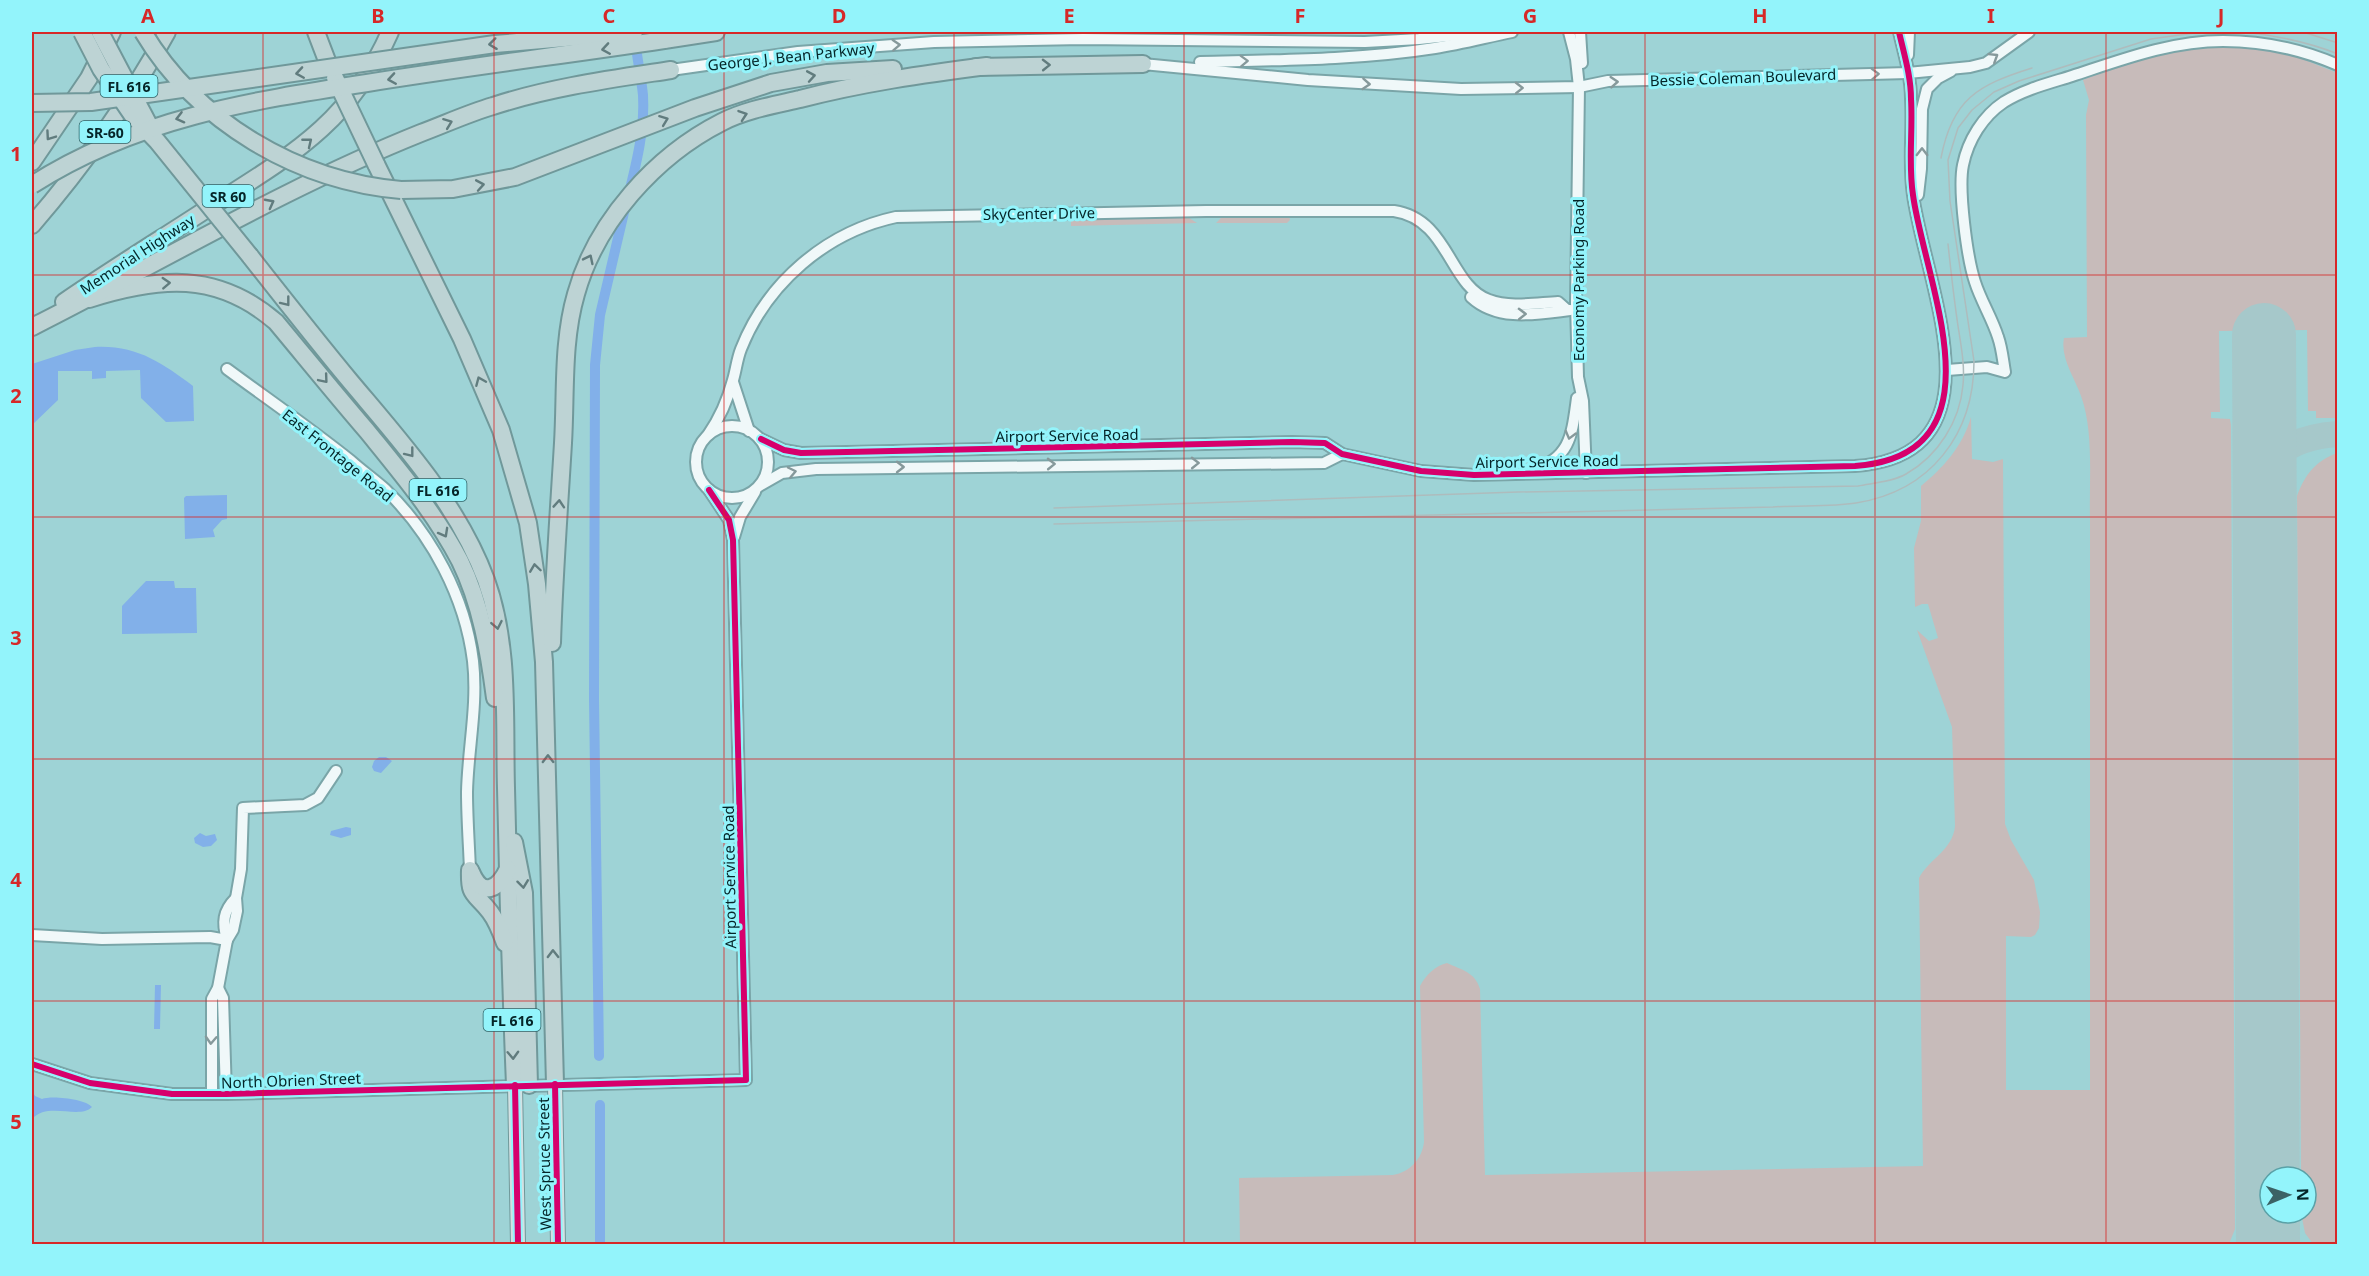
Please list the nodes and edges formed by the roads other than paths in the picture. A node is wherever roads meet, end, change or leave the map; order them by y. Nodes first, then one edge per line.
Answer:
1 (82, 32) edge
2 (100, 32) edge
3 (112, 32) edge
4 (143, 32) edge
5 (167, 32) edge
6 (316, 32) edge
7 (390, 32) edge
8 (634, 32) edge
9 (716, 32) edge
10 (1064, 32) edge
11 (1485, 32) edge
12 (1512, 32) edge
13 (1569, 32) edge
14 (1580, 32) edge
15 (1899, 32) edge
16 (1909, 32) edge
17 (2029, 32) edge
18 (995, 40) junction
19 (1143, 64) junction
20 (2337, 65) edge
21 (987, 66) junction
22 (671, 70) joint
23 (1953, 70) junction
24 (1908, 73) junction
25 (1579, 87) junction
26 (32, 103) edge
27 (157, 141) junction
28 (32, 162) edge
29 (32, 185) edge
30 (1915, 210) junction
31 (32, 225) edge
32 (89, 299) junction
33 (1572, 310) junction
34 (32, 326) edge
35 (227, 369) dead end
36 (1947, 370) junction
37 (1578, 377) junction
38 (733, 382) junction
39 (749, 431) junction
40 (708, 435) junction
41 (761, 439) junction
42 (1342, 454) junction
43 (1586, 472) junction
44 (1521, 474) junction
45 (760, 486) junction
46 (709, 490) junction
47 (733, 540) junction
48 (548, 731) junction
49 (336, 771) dead end
50 (506, 776) junction
51 (506, 806) junction
52 (508, 869) junction
53 (470, 870) junction
54 (32, 935) edge
55 (227, 940) junction
56 (510, 955) junction
57 (218, 987) junction
58 (32, 1064) edge
59 (555, 1084) junction
60 (522, 1085) junction
61 (212, 1094) junction
62 (226, 1094) junction
63 (518, 1245) edge
64 (558, 1245) edge

1 - 27 highway, bridge
2 - 27 highway, FL 616, bridge
3 -> 28 highway
4 -> 21 highway, bridge
5 - 31 highway, SR-60
48 -> 6 highway, FL 616, bridge
34 -> 7 highway, Memorial Highway / SR 60
8 -> 26 highway, bridge
9 -> 29 highway, bridge
10 - 18 street
11 - 18 street, George J. Bean Parkway
19 -> 12 street
13 - 25 street
14 - 25 street
15 - 24 street
16 - 24 street
23 -> 17 street, Bessie Coleman Boulevard
22 -> 18 street, George J. Bean Parkway
21 -> 19 highway
19 -> 25 street, Bessie Coleman Boulevard
20 - 36 street
48 -> 21 highway
32 -> 22 highway
23 - 24 street, Bessie Coleman Boulevard
30 -> 23 street
25 -> 24 street, Bessie Coleman Boulevard
24 - 30 street, Airport Service Road
25 - 33 street, Economy Parking Road
27 -> 50 highway, FL 616, bridge
30 - 36 street, Airport Service Road
32 - 34 highway
32 -> 50 highway
33 - 37 street, Economy Parking Road
33 - 38 street, SkyCenter Drive
35 - 53 street, East Frontage Road
36 - 43 street, Airport Service Road
37 - 43 street, Economy Parking Road
37 -> 44 street
38 - 39 street
38 - 40 street, SkyCenter Drive
39 - 40 street
39 - 41 street
40 - 46 street
41 - 42 street, Airport Service Road
41 - 45 street
42 - 44 street, Airport Service Road
45 -> 42 street, Airport Service Road
43 - 44 street, Airport Service Road
45 - 46 street
45 - 47 street, Airport Service Road
46 - 47 street, Airport Service Road
47 - 59 street, Airport Service Road
59 -> 48 highway, FL 616
49 - 55 street
50 - 51 highway, FL 616
51 - 52 highway, FL 616
51 -> 60 highway
52 - 53 highway
52 - 56 highway, FL 616
53 - 56 highway
54 - 55 street
55 - 57 street
56 -> 60 highway, FL 616
57 -> 61 street
57 - 62 street
58 - 61 street, North Obrien Street
59 - 60 street, North Obrien Street
59 - 64 main road, West Spruce Street / FL 616
60 - 62 street, North Obrien Street
60 - 63 main road, West Spruce Street / FL 616
61 - 62 street, North Obrien Street

